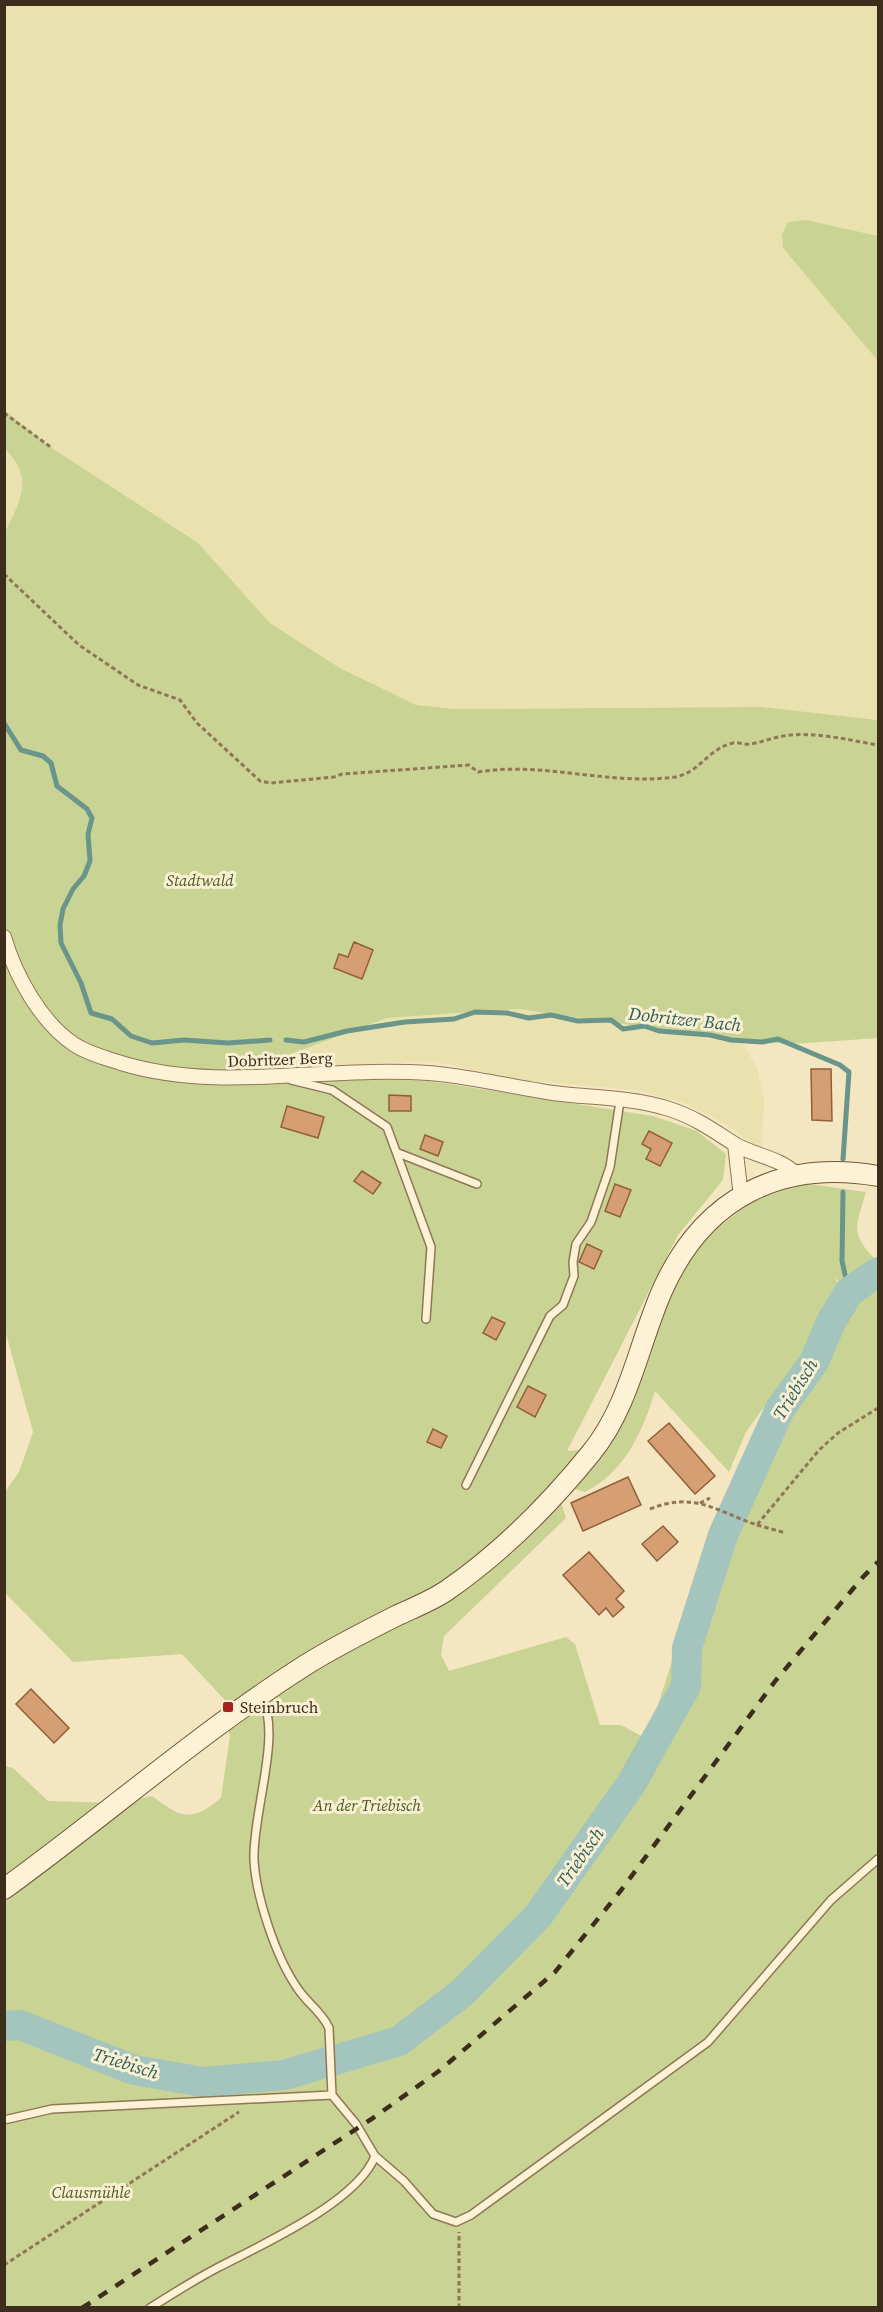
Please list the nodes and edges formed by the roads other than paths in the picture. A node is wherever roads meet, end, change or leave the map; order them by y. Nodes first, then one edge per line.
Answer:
1 (4, 937) edge
2 (277, 1077) junction
3 (620, 1101) junction
4 (735, 1144) junction
5 (398, 1153) junction
6 (796, 1174) junction
7 (879, 1176) edge
8 (477, 1184) dead end
9 (741, 1197) junction
10 (426, 1319) dead end
11 (466, 1485) dead end
12 (261, 1696) junction
13 (879, 1858) edge
14 (4, 1889) edge
15 (332, 2095) junction
16 (4, 2121) edge
17 (375, 2156) junction
18 (150, 2307) edge

1 - 2 street, Dobritzer Berg
2 - 3 street, Dobritzer Berg
2 - 5 lane
3 - 4 street, Dobritzer Berg
3 - 11 lane
4 - 6 street, Dobritzer Berg
4 - 9 street
5 - 8 lane
5 - 10 lane
6 - 7 main road
6 - 9 main road
9 - 12 main road
12 - 14 main road
12 - 15 lane
13 - 17 lane
15 - 16 lane
15 - 17 lane
17 - 18 lane

